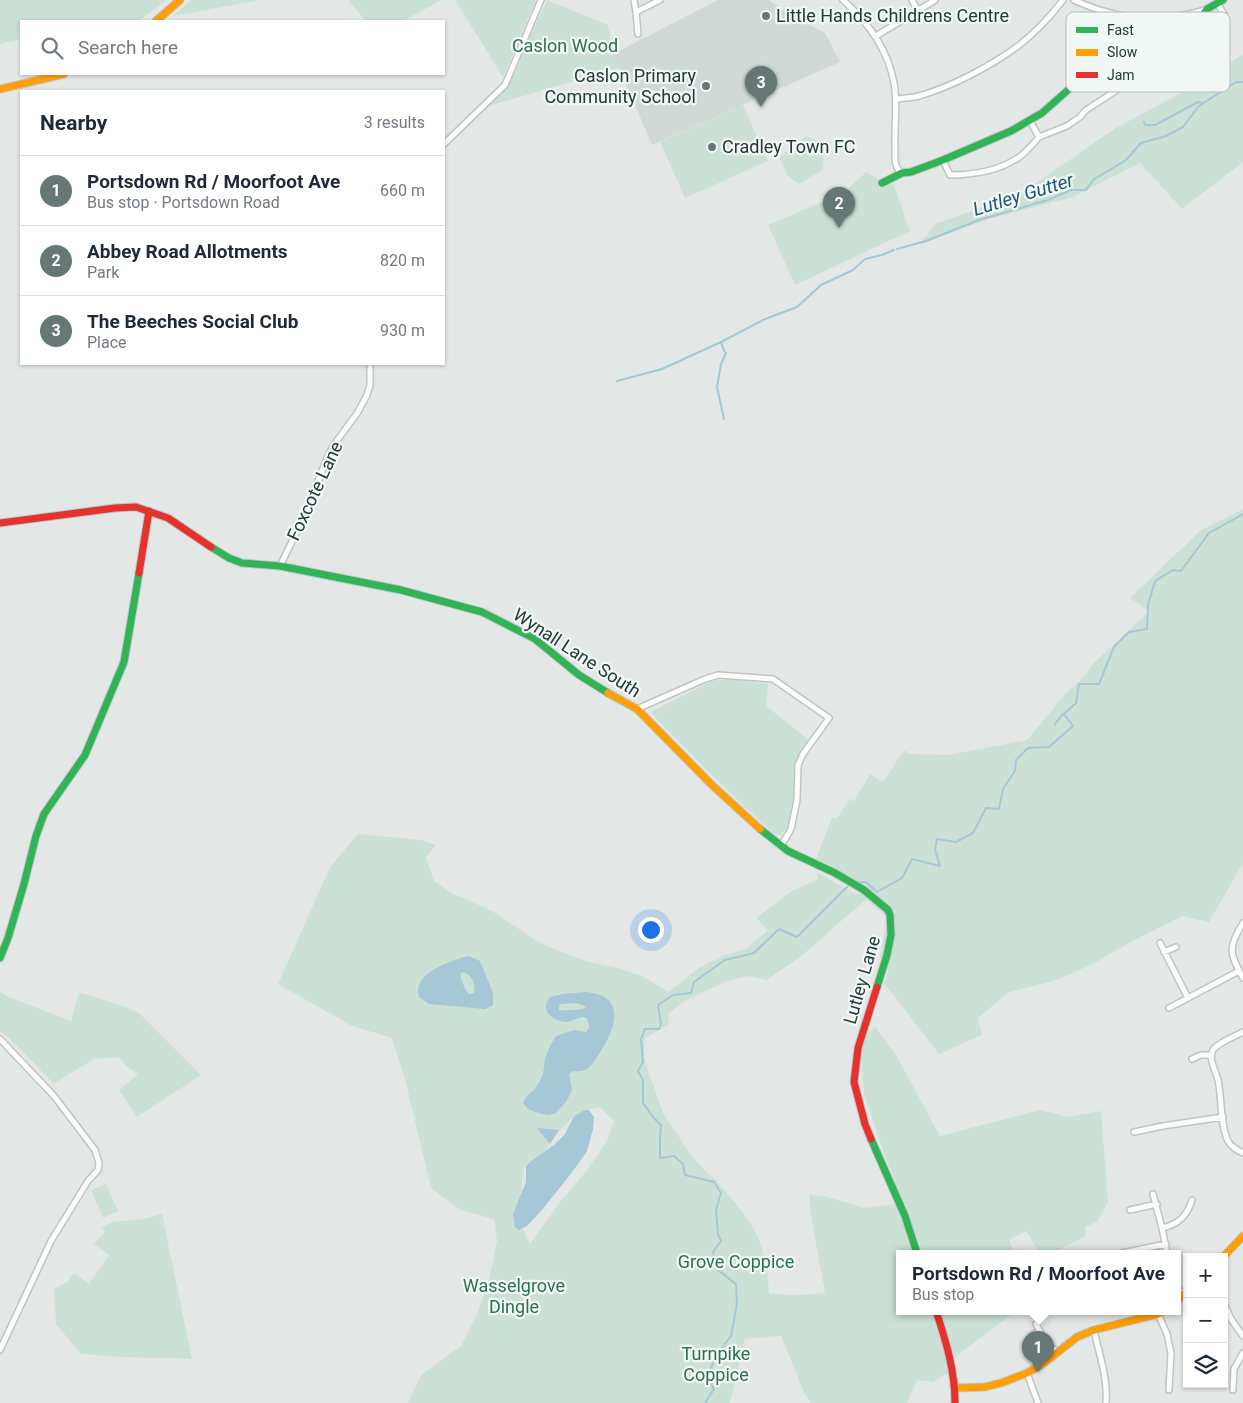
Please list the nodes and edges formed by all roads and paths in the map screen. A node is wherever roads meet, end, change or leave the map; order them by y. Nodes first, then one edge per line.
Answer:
1 (180, 0) edge
2 (541, 0) edge
3 (634, 0) edge
4 (660, 0) edge
5 (843, 0) edge
6 (912, 0) edge
7 (935, 0) edge
8 (1063, 0) edge
9 (1074, 0) edge
10 (1220, 2) edge
11 (1208, 9) junction
12 (918, 11) junction
13 (636, 12) junction
14 (1109, 12) edge
15 (1198, 12) edge
16 (1205, 12) edge
17 (157, 20) edge
18 (638, 34) dead end
19 (876, 36) junction
20 (60, 75) edge
21 (0, 89) edge
22 (1066, 92) edge
23 (1114, 92) edge
24 (896, 99) junction
25 (1030, 121) junction
26 (1039, 138) junction
27 (445, 143) edge
28 (943, 160) junction
29 (902, 173) junction
30 (882, 184) dead end
31 (370, 365) edge
32 (149, 511) junction
33 (0, 523) edge
34 (280, 566) junction
35 (638, 709) junction
36 (781, 846) junction
37 (1243, 923) edge
38 (1160, 943) dead end
39 (1176, 947) dead end
40 (1164, 952) junction
41 (0, 958) edge
42 (1239, 971) junction
43 (1243, 978) edge
44 (1188, 998) junction
45 (1169, 1008) dead end
46 (1243, 1032) edge
47 (0, 1040) edge
48 (1211, 1055) junction
49 (1192, 1059) dead end
50 (1223, 1117) junction
51 (1134, 1132) dead end
52 (1243, 1153) edge
53 (1153, 1194) dead end
54 (1192, 1200) dead end
55 (1157, 1204) junction
56 (1130, 1210) dead end
57 (1162, 1228) junction
58 (1243, 1236) edge
59 (1166, 1244) junction
60 (916, 1250) edge
61 (1137, 1250) edge
62 (1167, 1250) edge
63 (1228, 1253) edge
64 (1228, 1313) edge
65 (937, 1315) edge
66 (1150, 1315) edge
67 (1162, 1315) edge
68 (1036, 1324) dead end
69 (1240, 1326) edge
70 (1094, 1330) junction
71 (1040, 1331) junction
72 (1032, 1335) dead end
73 (1243, 1336) edge
74 (0, 1350) edge
75 (1056, 1352) junction
76 (1243, 1353) edge
77 (1027, 1373) junction
78 (956, 1388) junction
79 (1169, 1390) dead end
80 (1234, 1390) dead end
81 (955, 1403) edge
82 (1038, 1403) edge
83 (1106, 1403) edge
84 (1114, 1403) edge

1 - 17 street
2 - 27 street
3 - 13 street
4 - 13 street
5 - 19 street
6 - 12 street
7 - 12 street
8 - 24 street
9 - 14 street
10 - 11 street
11 - 15 street
11 - 16 street
12 - 19 street
13 - 18 street
19 - 24 street
20 - 21 street
22 - 25 street
23 - 26 street
24 - 29 street
25 - 26 street
25 - 28 street
26 - 28 street
28 - 29 street
29 - 30 street
31 - 34 street, Foxcote Lane
32 - 33 street
32 - 34 street, Wynall Lane South
32 - 41 street
34 - 35 street, Wynall Lane South
35 - 36 street, Wynall Lane South
35 - 36 street
36 - 60 street, Lutley Lane
37 - 42 street
38 - 40 street
39 - 40 street
40 - 44 street
42 - 43 street
42 - 44 street
44 - 45 street
46 - 48 street
47 - 74 street
48 - 49 street
48 - 50 street
50 - 51 street
50 - 52 street
53 - 55 street
54 - 57 street
55 - 56 street
55 - 57 street
57 - 59 street
58 - 63 street
59 - 61 street
59 - 62 street
64 - 69 street
65 - 78 street
66 - 70 street
67 - 79 street
68 - 71 street
69 - 73 street
70 - 75 street
70 - 83 street
71 - 72 street
71 - 75 street
75 - 77 street
76 - 80 street
77 - 78 street
77 - 82 street
78 - 81 street
83 - 84 street

